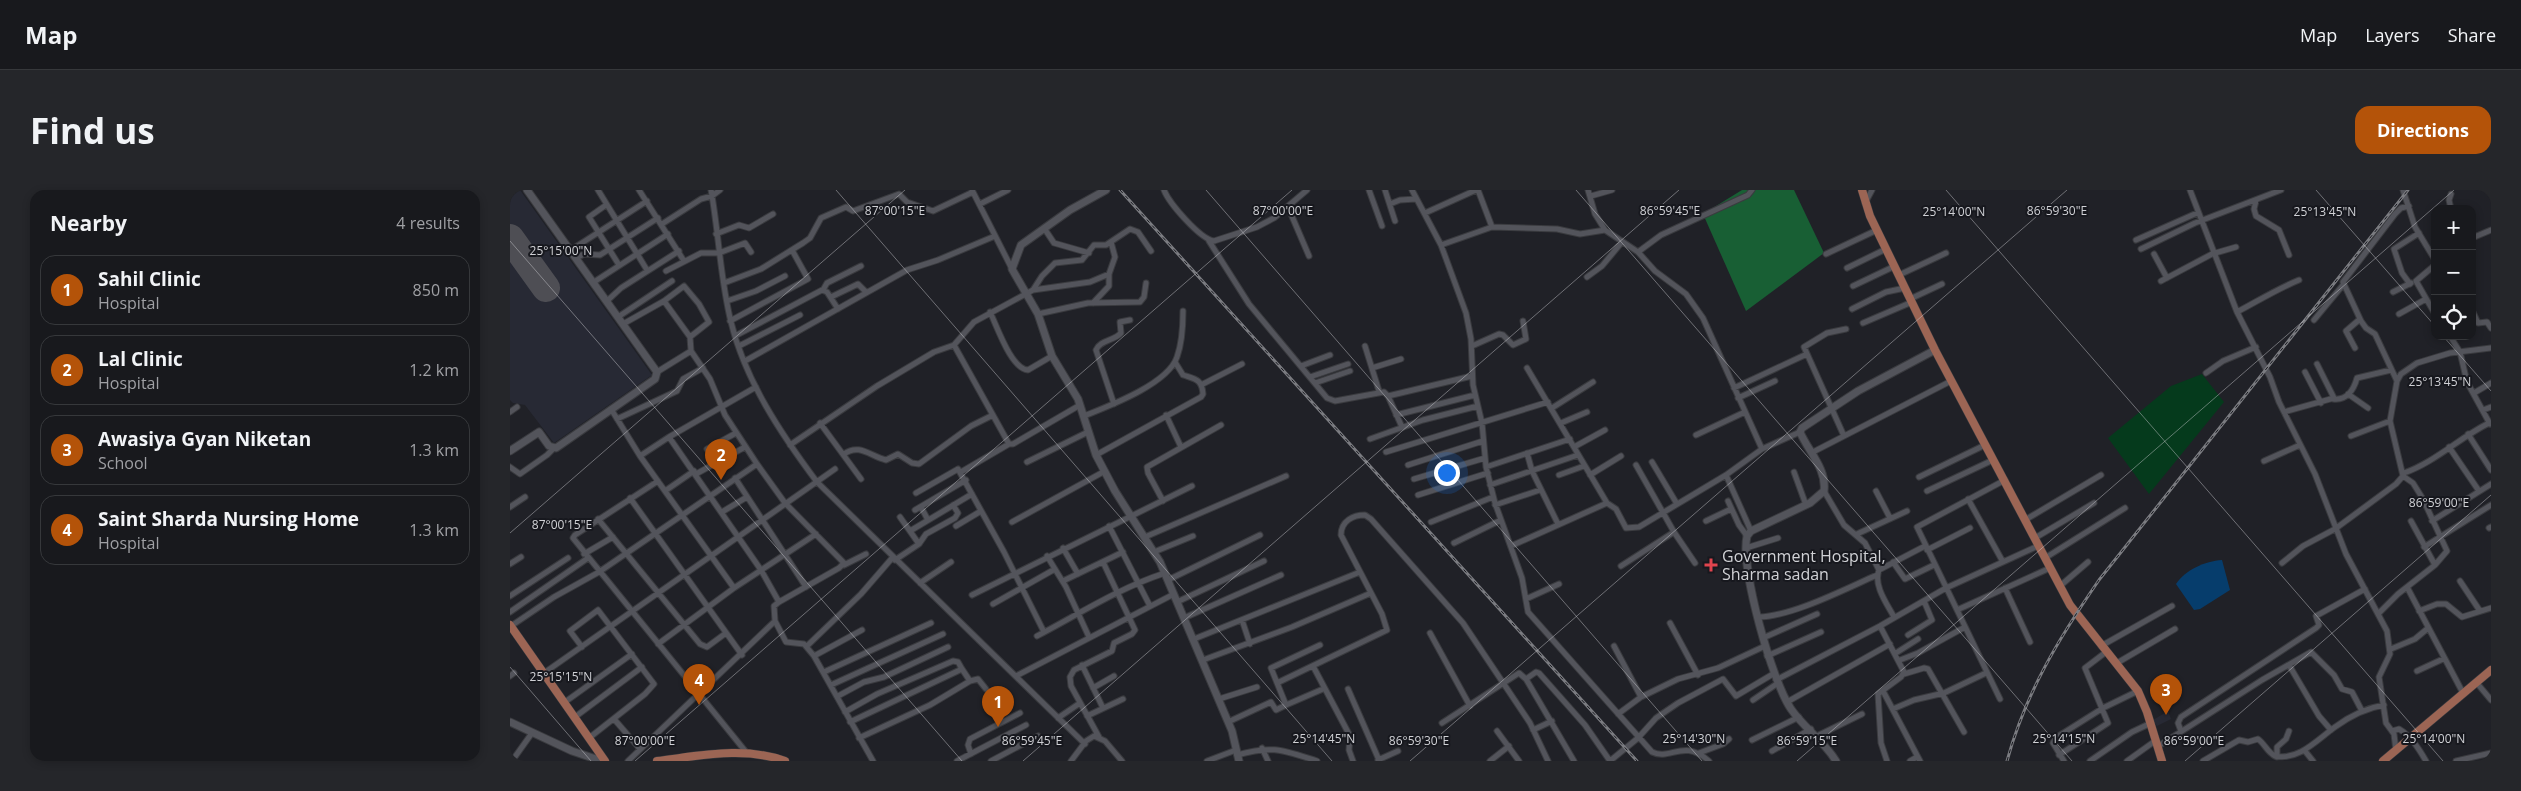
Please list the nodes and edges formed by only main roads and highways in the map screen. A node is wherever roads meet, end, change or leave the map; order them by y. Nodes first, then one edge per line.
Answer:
1 (1862, 190) edge
2 (510, 625) edge
3 (2491, 670) edge
4 (601, 761) edge
5 (657, 761) edge
6 (785, 761) edge
7 (2162, 761) edge
8 (2383, 761) edge

1 - 7 main road
2 - 4 main road
3 - 8 main road
5 - 6 main road

